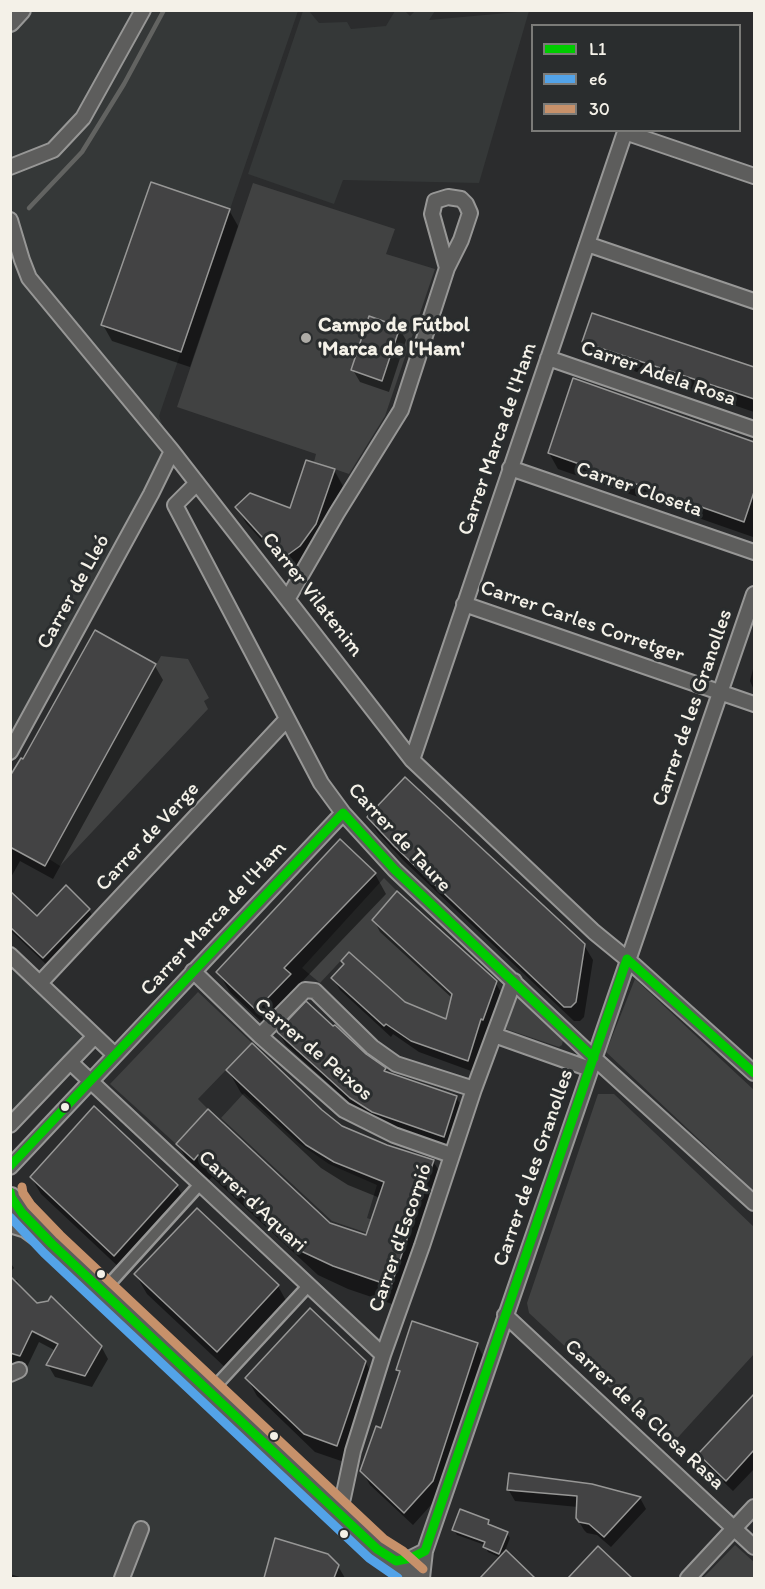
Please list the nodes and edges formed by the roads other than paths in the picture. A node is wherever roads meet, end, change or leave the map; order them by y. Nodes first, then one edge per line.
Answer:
1 (21, 10) edge
2 (143, 10) edge
3 (10, 22) edge
4 (625, 132) edge
5 (10, 167) edge
6 (754, 176) edge
7 (10, 220) edge
8 (587, 244) junction
9 (447, 268) junction
10 (754, 302) edge
11 (548, 358) junction
12 (754, 429) edge
13 (172, 451) junction
14 (510, 468) junction
15 (198, 483) junction
16 (151, 494) junction
17 (175, 505) junction
18 (754, 552) edge
19 (754, 594) edge
20 (288, 598) junction
21 (464, 604) junction
22 (721, 692) junction
23 (754, 704) edge
24 (287, 719) junction
25 (10, 752) edge
26 (412, 760) junction
27 (343, 813) junction
28 (10, 955) edge
29 (627, 959) junction
30 (193, 971) junction
31 (513, 981) junction
32 (40, 983) junction
33 (494, 1035) junction
34 (95, 1036) junction
35 (260, 1036) junction
36 (115, 1055) junction
37 (70, 1062) junction
38 (592, 1063) junction
39 (754, 1073) edge
40 (91, 1082) junction
41 (474, 1089) junction
42 (10, 1125) edge
43 (451, 1155) junction
44 (10, 1167) edge
45 (201, 1183) junction
46 (11, 1195) edge
47 (754, 1203) edge
48 (10, 1223) edge
49 (52, 1244) junction
50 (309, 1285) junction
51 (103, 1291) junction
52 (505, 1315) junction
53 (383, 1355) junction
54 (210, 1391) junction
55 (754, 1507) edge
56 (336, 1511) junction
57 (735, 1528) junction
58 (141, 1529) dead end
59 (754, 1547) edge
60 (425, 1551) junction
61 (398, 1570) edge
62 (122, 1578) edge
63 (415, 1578) edge
64 (422, 1578) edge
65 (688, 1578) edge

1 - 3 main road
2 - 5 street
4 - 6 street
4 - 8 street, Carrer Marca de l'Ham
7 - 13 street, Carrer Vilatenim
8 - 10 street
8 - 11 street, Carrer Marca de l'Ham
9 - 9 street
9 - 20 street
11 - 12 street, Carrer Adela Rosa
11 - 14 street, Carrer Marca de l'Ham
13 - 15 street, Carrer Vilatenim
13 - 16 street, Carrer de Lleó
14 - 18 street, Carrer Closeta
14 - 21 street, Carrer Marca de l'Ham
15 - 17 street
15 - 20 street, Carrer Vilatenim
16 - 17 street
16 - 25 street, Carrer de Lleó
17 - 24 street, Carrer de Taure
19 - 22 street, Carrer de les Granolles
20 - 26 street, Carrer Vilatenim
21 - 22 street, Carrer Carles Corretger
21 - 26 street, Carrer Marca de l'Ham
22 - 23 street, Carrer Carles Corretger
22 - 29 street, Carrer de les Granolles
24 - 27 street, Carrer de Taure
24 - 32 street, Carrer de Verge
26 - 29 street, Carrer Vilatenim
27 - 30 street, Carrer Marca de l'Ham
27 - 31 street, Carrer de Taure
28 - 32 street
29 - 38 street, Carrer de les Granolles
29 - 39 street, Carrer Vilatenim
30 - 35 street, Carrer de Peixos
30 - 36 street, Carrer Marca de l'Ham
31 - 33 street, Carrer d'Escorpió
31 - 38 street, Carrer de Taure
32 - 34 street
33 - 38 street
33 - 41 street, Carrer d'Escorpió
34 - 36 street
34 - 37 street
35 - 41 street
35 - 43 street, Carrer de Peixos
36 - 40 street, Carrer Marca de l'Ham
37 - 40 street
37 - 42 street
38 - 47 street, Carrer de Taure
38 - 52 street, Carrer de les Granolles
40 - 44 street, Carrer Marca de l'Ham
40 - 45 street, Carrer d'Aquari
41 - 43 street, Carrer d'Escorpió
43 - 53 street, Carrer d'Escorpió
45 - 50 street, Carrer d'Aquari
45 - 51 street
46 - 49 main road
48 - 49 main road
49 - 51 main road
50 - 53 street, Carrer d'Aquari
50 - 54 street
51 - 54 main road
52 - 57 street, Carrer de la Closa Rasa
52 - 60 street, Carrer de les Granolles
53 - 56 street, Carrer d'Escorpió
54 - 56 main road
55 - 57 street
56 - 61 main road
57 - 59 street, Carrer de la Closa Rasa
57 - 65 street
58 - 62 street
60 - 61 street
60 - 64 street, Carrer de les Granolles
61 - 63 main road

